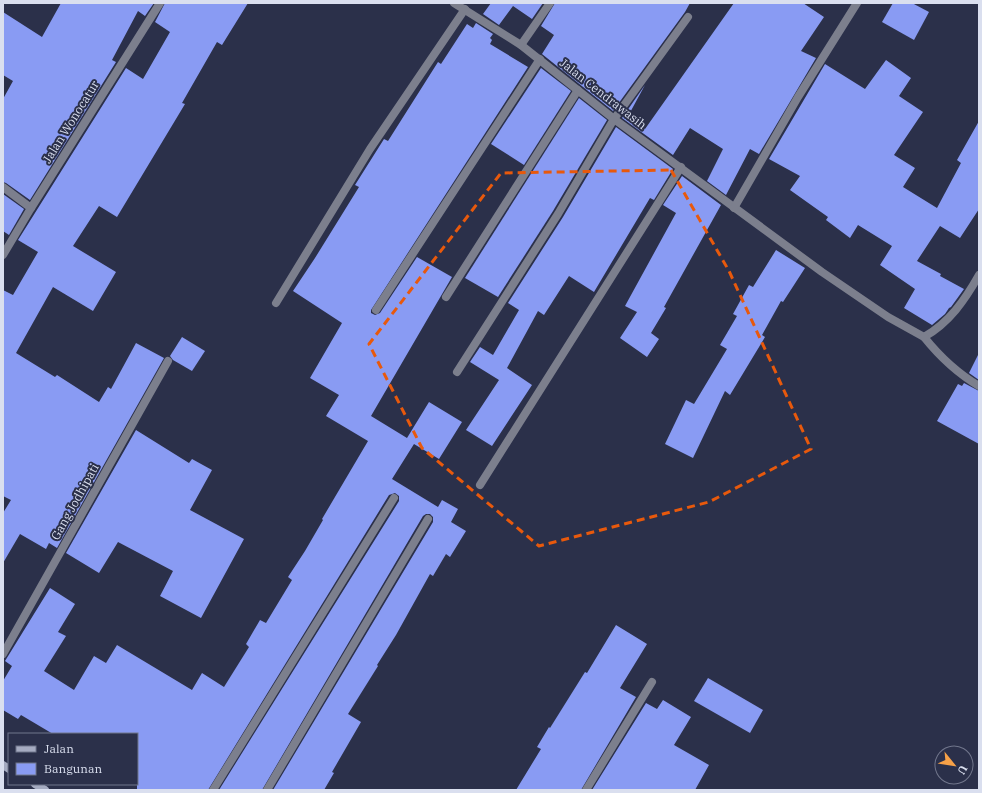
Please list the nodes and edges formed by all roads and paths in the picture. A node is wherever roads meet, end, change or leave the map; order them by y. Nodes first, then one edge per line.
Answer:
1 (160, 3) edge
2 (454, 3) edge
3 (550, 3) edge
4 (857, 3) edge
5 (465, 9) junction
6 (688, 17) dead end
7 (521, 45) junction
8 (540, 59) junction
9 (578, 90) junction
10 (614, 119) junction
11 (681, 167) junction
12 (3, 187) edge
13 (31, 208) junction
14 (734, 208) junction
15 (3, 255) edge
16 (979, 275) edge
17 (446, 297) dead end
18 (276, 302) dead end
19 (376, 310) dead end
20 (924, 337) junction
21 (168, 361) dead end
22 (457, 372) dead end
23 (979, 386) edge
24 (480, 485) dead end
25 (394, 498) dead end
26 (428, 519) dead end
27 (3, 654) edge
28 (652, 682) dead end
29 (213, 790) edge
30 (267, 790) edge
31 (586, 790) edge

1 - 13 street, Jalan Wonocatur
2 - 5 street, Jalan Cendrawasih
3 - 7 street
4 - 14 street
5 - 7 street, Jalan Cendrawasih
5 - 18 street
6 - 10 street
7 - 8 street, Jalan Cendrawasih
8 - 9 street, Jalan Cendrawasih
8 - 19 street
9 - 10 street, Jalan Cendrawasih
9 - 17 street
10 - 11 street, Jalan Cendrawasih
10 - 22 street
11 - 14 street, Jalan Cendrawasih
11 - 24 street
12 - 13 street
13 - 15 street, Jalan Wonocatur
14 - 20 street, Jalan Cendrawasih
16 - 20 street
20 - 23 street
21 - 27 street, Gang Jodhipati
25 - 29 street
26 - 30 street
28 - 31 street

